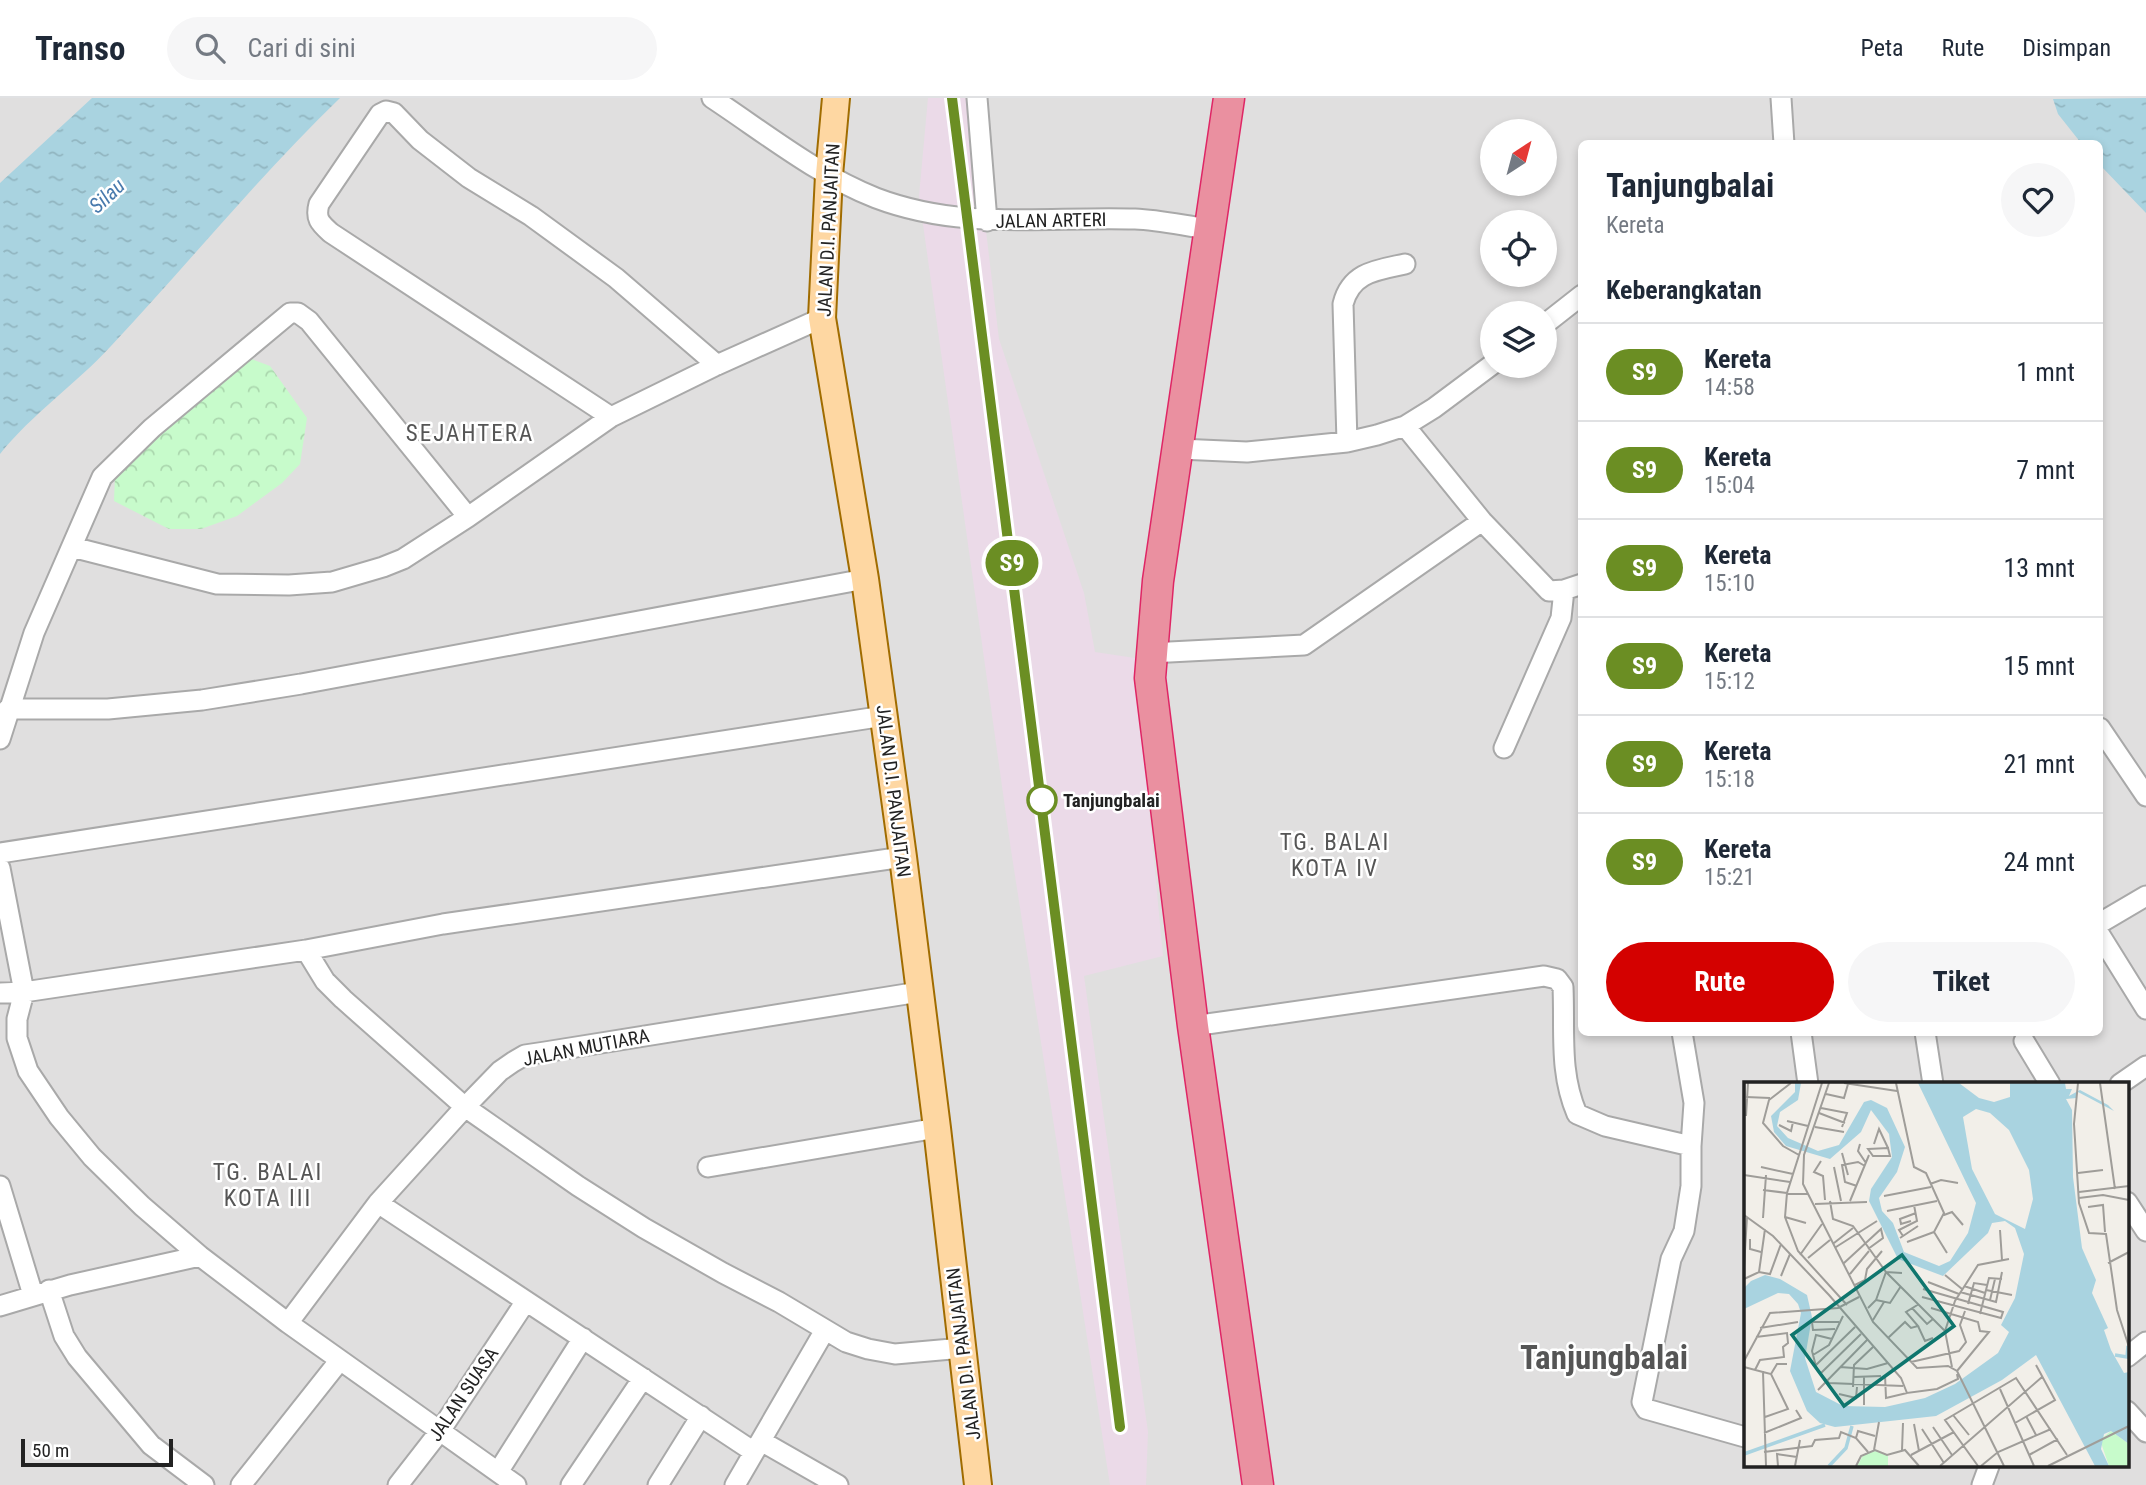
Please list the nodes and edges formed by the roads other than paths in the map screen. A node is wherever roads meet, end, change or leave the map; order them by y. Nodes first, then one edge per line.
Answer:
1 (712, 98) edge
2 (836, 98) edge
3 (977, 98) edge
4 (1230, 98) edge
5 (1782, 98) edge
6 (1784, 140) edge
7 (829, 175) junction
8 (987, 221) junction
9 (1209, 229) junction
10 (1405, 264) dead end
11 (1578, 298) edge
12 (1557, 315) edge
13 (822, 318) junction
14 (717, 365) junction
15 (1480, 374) edge
16 (611, 417) junction
17 (1405, 426) junction
18 (1347, 442) junction
19 (1179, 449) junction
20 (468, 517) junction
21 (1482, 521) junction
22 (72, 547) junction
23 (865, 579) junction
24 (1573, 587) edge
25 (1150, 653) junction
26 (8, 709) junction
27 (884, 716) junction
28 (2103, 733) edge
29 (0, 739) edge
30 (1504, 748) dead end
31 (2146, 796) edge
32 (0, 853) edge
33 (903, 857) junction
34 (0, 868) edge
35 (2146, 896) edge
36 (2103, 921) edge
37 (2103, 940) edge
38 (306, 950) junction
39 (24, 992) junction
40 (919, 992) junction
41 (0, 993) edge
42 (2146, 1009) edge
43 (1194, 1026) junction
44 (1683, 1036) edge
45 (1802, 1036) edge
46 (1926, 1036) edge
47 (2024, 1041) dead end
48 (2146, 1066) edge
49 (1808, 1082) edge
50 (1933, 1082) edge
51 (2049, 1082) edge
52 (2123, 1082) edge
53 (465, 1107) junction
54 (937, 1128) junction
55 (1691, 1146) junction
56 (708, 1167) dead end
57 (0, 1186) edge
58 (378, 1203) junction
59 (2128, 1204) edge
60 (2146, 1231) edge
61 (200, 1256) junction
62 (41, 1293) junction
63 (526, 1301) junction
64 (0, 1306) edge
65 (288, 1323) junction
66 (825, 1330) junction
67 (583, 1338) junction
68 (2146, 1342) edge
69 (963, 1348) junction
70 (2128, 1356) edge
71 (340, 1360) junction
72 (643, 1378) junction
73 (2128, 1412) edge
74 (701, 1416) junction
75 (440, 1431) junction
76 (2146, 1432) edge
77 (1744, 1437) edge
78 (758, 1447) junction
79 (1988, 1468) edge
80 (498, 1472) junction
81 (814, 1480) edge
82 (204, 1485) edge
83 (241, 1485) edge
84 (398, 1485) edge
85 (516, 1485) edge
86 (571, 1485) edge
87 (658, 1485) edge
88 (735, 1485) edge
89 (838, 1485) edge
90 (978, 1485) edge
91 (1258, 1485) edge
92 (1982, 1485) edge

1 - 7 street, JALAN ARTERI
2 - 7 main road, JALAN D.I. PANJAITAN
3 - 8 street
4 - 9 highway
5 - 6 street
7 - 8 street, JALAN ARTERI
7 - 13 main road, JALAN D.I. PANJAITAN
8 - 9 street, JALAN ARTERI
9 - 19 highway
10 - 18 street
11 - 12 street
13 - 14 street
13 - 23 main road, JALAN D.I. PANJAITAN
14 - 16 street
14 - 16 street
15 - 17 street
16 - 20 street
17 - 18 street
17 - 21 street
18 - 19 street
19 - 25 highway
20 - 22 street
20 - 22 street
21 - 24 street
21 - 25 street
22 - 26 street
23 - 26 street
23 - 27 main road, JALAN D.I. PANJAITAN
24 - 30 street
25 - 43 highway
26 - 29 street
27 - 32 street
27 - 33 main road, JALAN D.I. PANJAITAN
28 - 31 street
33 - 38 street
33 - 40 main road, JALAN D.I. PANJAITAN
34 - 39 street
35 - 36 street
37 - 42 street
38 - 39 street
38 - 53 street
39 - 41 street
39 - 61 street
40 - 53 street, JALAN MUTIARA
40 - 54 main road, JALAN D.I. PANJAITAN
43 - 55 street
43 - 91 highway
44 - 55 street
45 - 49 street
46 - 50 street
47 - 51 street
48 - 52 street
53 - 58 street, JALAN MUTIARA
53 - 66 street
54 - 56 street
54 - 69 main road, JALAN D.I. PANJAITAN
55 - 77 street
57 - 62 street
58 - 63 street
58 - 65 street, JALAN MUTIARA
59 - 60 street
61 - 62 street
61 - 65 street
62 - 64 street
62 - 82 street
63 - 67 street
63 - 75 street, JALAN SUASA
65 - 71 street
66 - 69 street
66 - 78 street
67 - 72 street
67 - 80 street
68 - 70 street
69 - 90 main road, JALAN D.I. PANJAITAN
71 - 75 street
71 - 83 street
72 - 74 street
72 - 86 street
73 - 76 street
74 - 78 street
74 - 87 street
75 - 80 street
75 - 84 street, JALAN SUASA
78 - 81 street
78 - 88 street
79 - 92 street
80 - 85 street
81 - 89 street

